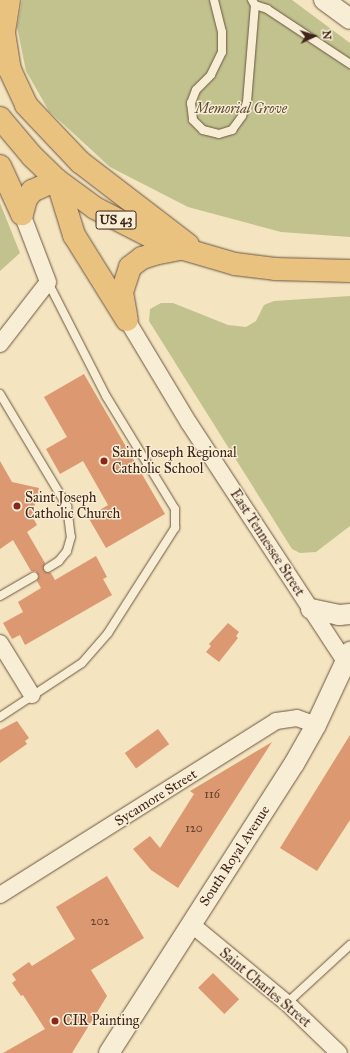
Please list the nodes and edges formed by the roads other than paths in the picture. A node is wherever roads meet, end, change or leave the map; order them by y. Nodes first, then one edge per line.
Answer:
1 (9, 0) edge
2 (214, 0) edge
3 (324, 0) edge
4 (254, 2) edge
5 (350, 19) edge
6 (350, 64) edge
7 (0, 118) edge
8 (0, 166) edge
9 (57, 180) junction
10 (22, 214) junction
11 (190, 252) junction
12 (350, 271) edge
13 (48, 282) junction
14 (127, 320) junction
15 (0, 344) edge
16 (0, 394) edge
17 (48, 568) dead end
18 (34, 576) dead end
19 (0, 596) edge
20 (311, 609) junction
21 (350, 614) edge
22 (0, 643) edge
23 (348, 658) edge
24 (32, 695) junction
25 (0, 717) edge
26 (316, 726) junction
27 (0, 895) edge
28 (191, 924) junction
29 (350, 945) edge
30 (287, 1003) junction
31 (109, 1053) edge
32 (339, 1053) edge

1 - 11 highway
2 - 4 lane
3 - 5 street
4 - 6 lane
7 - 9 highway, US 43
8 - 10 highway
9 - 10 highway
9 - 11 highway, US 43
9 - 14 highway
10 - 13 street
11 - 12 highway, US 43
11 - 14 highway
13 - 15 street
13 - 24 lane
14 - 20 street, East Tennessee Street
16 - 17 lane
18 - 19 lane
20 - 21 street
20 - 23 street, East Tennessee Street
22 - 24 street
23 - 26 street, South Royal Avenue
24 - 25 lane
26 - 27 street, Sycamore Street
26 - 28 street, South Royal Avenue
28 - 30 street, Saint Charles Street
28 - 31 street, South Royal Avenue
29 - 30 lane
30 - 32 street, Saint Charles Street

